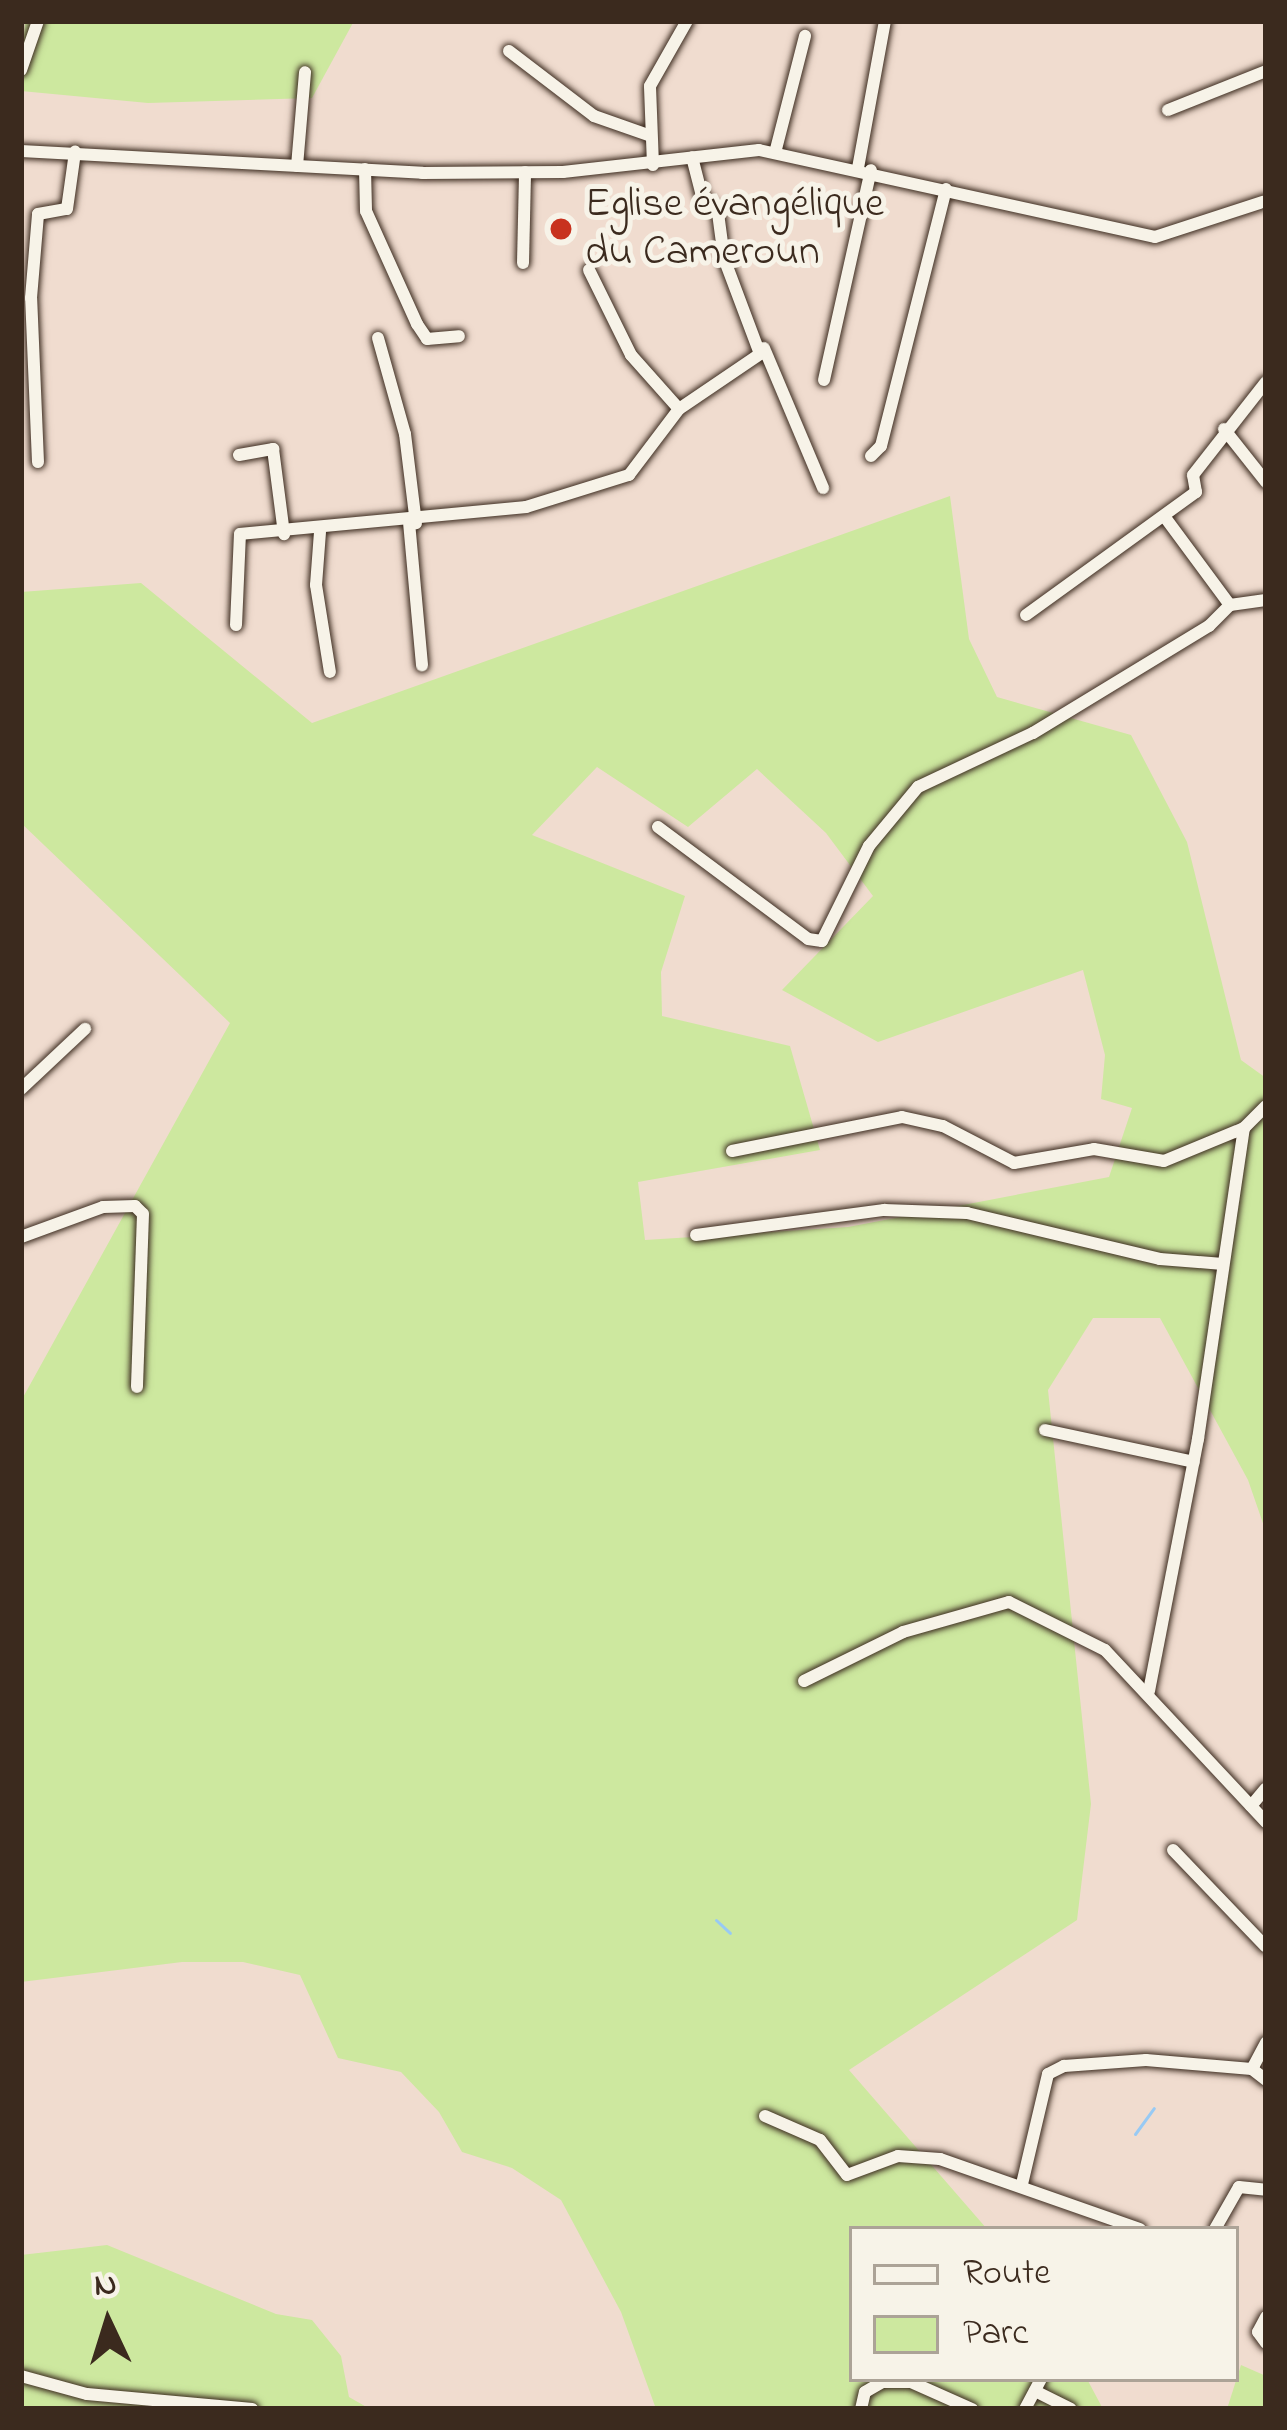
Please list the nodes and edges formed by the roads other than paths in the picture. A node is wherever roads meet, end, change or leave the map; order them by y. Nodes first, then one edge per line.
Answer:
1 (38, 21) edge
2 (687, 21) edge
3 (884, 21) edge
4 (805, 36) dead end
5 (509, 51) dead end
6 (21, 70) edge
7 (1266, 71) edge
8 (304, 72) dead end
9 (1168, 110) dead end
10 (651, 136) junction
11 (21, 151) edge
12 (75, 152) junction
13 (775, 153) junction
14 (692, 157) junction
15 (653, 165) junction
16 (297, 166) junction
17 (365, 169) junction
18 (865, 169) junction
19 (526, 172) junction
20 (946, 189) junction
21 (1266, 201) edge
22 (524, 263) dead end
23 (589, 270) dead end
24 (459, 336) dead end
25 (378, 338) dead end
26 (764, 348) junction
27 (824, 380) dead end
28 (1266, 382) edge
29 (679, 409) junction
30 (1224, 429) junction
31 (239, 455) dead end
32 (872, 456) dead end
33 (38, 462) dead end
34 (1266, 482) edge
35 (823, 488) dead end
36 (1167, 520) junction
37 (412, 522) junction
38 (320, 532) junction
39 (284, 534) junction
40 (1265, 601) edge
41 (1230, 605) junction
42 (1026, 615) dead end
43 (236, 625) dead end
44 (422, 665) dead end
45 (330, 673) dead end
46 (658, 827) dead end
47 (85, 1029) dead end
48 (21, 1089) edge
49 (1266, 1106) edge
50 (1244, 1129) junction
51 (732, 1151) dead end
52 (696, 1235) dead end
53 (21, 1238) edge
54 (1223, 1264) junction
55 (137, 1387) dead end
56 (1045, 1430) dead end
57 (1194, 1462) junction
58 (804, 1681) dead end
59 (1149, 1691) junction
60 (1266, 1788) edge
61 (1251, 1807) junction
62 (1266, 1822) edge
63 (1173, 1850) dead end
64 (1266, 1947) edge
65 (1266, 2043) edge
66 (1252, 2069) junction
67 (1266, 2080) edge
68 (765, 2116) dead end
69 (1022, 2184) junction
70 (1266, 2190) edge
71 (1104, 2223) edge
72 (1217, 2226) edge
73 (1266, 2317) edge
74 (1266, 2343) edge
75 (21, 2376) edge
76 (1038, 2385) edge
77 (251, 2409) edge
78 (861, 2409) edge
79 (972, 2409) edge
80 (1025, 2409) edge
81 (1071, 2409) edge

1 - 6 street
2 - 10 street
3 - 18 street
4 - 13 street
5 - 10 street
7 - 9 street
8 - 16 street
10 - 15 street
11 - 12 street
12 - 16 street
12 - 33 street
13 - 14 street
13 - 18 street
14 - 15 street
14 - 26 street
15 - 19 street
16 - 17 street
17 - 19 street
17 - 24 street
18 - 20 street
18 - 27 street
19 - 22 street
20 - 21 street
20 - 32 street
23 - 29 street
25 - 37 street
26 - 29 street
26 - 35 street
28 - 30 street
29 - 37 street
30 - 34 street
30 - 36 street
31 - 39 street
36 - 41 street
36 - 42 street
37 - 38 street
37 - 44 street
38 - 39 street
38 - 45 street
39 - 43 street
40 - 41 street
41 - 46 street
47 - 48 street
49 - 50 street
50 - 51 street
50 - 54 street
52 - 54 street
53 - 55 street
54 - 57 street
56 - 57 street
57 - 59 street
58 - 59 street
59 - 61 street
60 - 61 street
61 - 62 street
63 - 64 street
65 - 66 street
66 - 67 street
66 - 69 street
68 - 69 street
69 - 71 street
70 - 72 street
73 - 74 street
75 - 77 street
76 - 80 street
76 - 81 street
78 - 79 street

